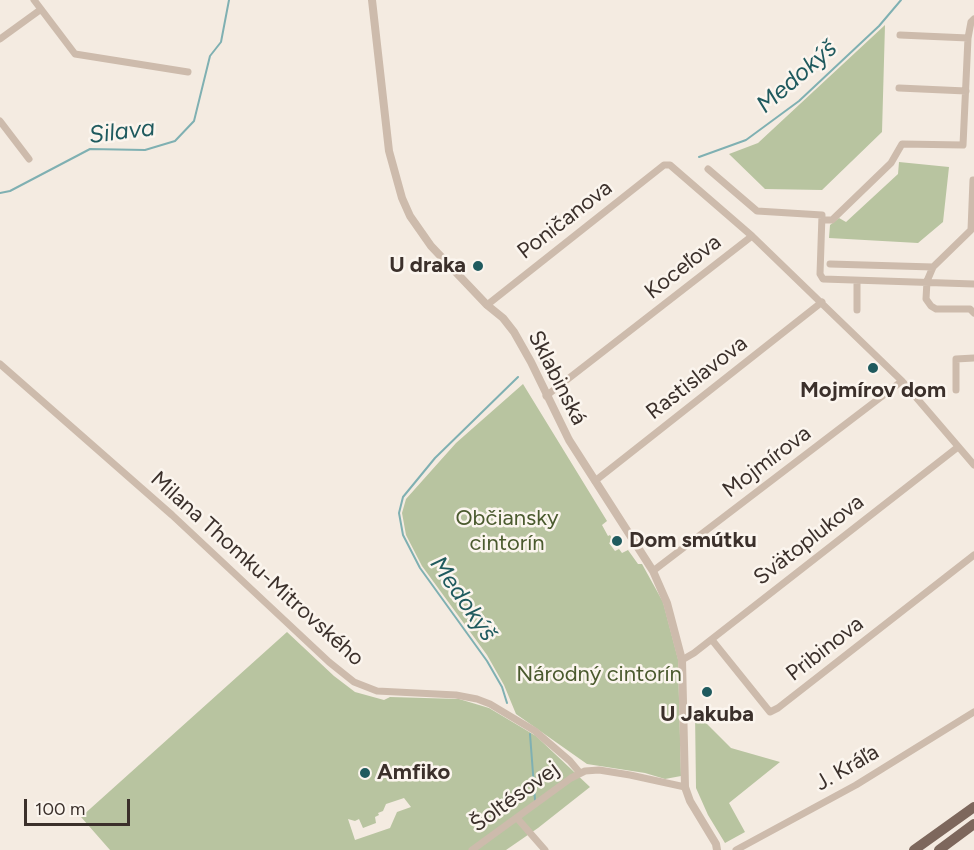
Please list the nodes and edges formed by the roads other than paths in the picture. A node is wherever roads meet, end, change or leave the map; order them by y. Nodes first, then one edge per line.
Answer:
1 (34, 0) edge
2 (372, 0) edge
3 (40, 10) junction
4 (974, 19) edge
5 (900, 35) dead end
6 (968, 38) junction
7 (0, 39) edge
8 (188, 72) dead end
9 (899, 88) dead end
10 (966, 91) junction
11 (0, 121) edge
12 (29, 159) dead end
13 (664, 165) joint
14 (708, 169) dead end
15 (974, 180) edge
16 (822, 218) junction
17 (752, 236) junction
18 (830, 264) dead end
19 (933, 267) junction
20 (857, 281) junction
21 (927, 282) junction
22 (974, 284) edge
23 (822, 302) junction
24 (487, 305) junction
25 (857, 310) dead end
26 (974, 313) edge
27 (974, 358) edge
28 (0, 364) edge
29 (902, 381) junction
30 (956, 390) dead end
31 (546, 396) junction
32 (958, 447) junction
33 (974, 465) edge
34 (595, 481) junction
35 (974, 555) edge
36 (653, 571) junction
37 (712, 640) junction
38 (682, 660) junction
39 (974, 712) edge
40 (579, 772) junction
41 (686, 787) junction
42 (974, 807) edge
43 (517, 818) junction
44 (974, 824) edge
45 (472, 850) edge
46 (545, 850) edge
47 (717, 850) edge
48 (736, 850) edge
49 (914, 850) edge
50 (939, 850) edge

1 - 3 street
2 - 24 street, Sklabinská
3 - 7 street
3 - 8 street
4 - 6 street
5 - 6 street
6 - 10 street
9 - 10 street
10 - 16 street
11 - 12 street
13 - 17 street, Koceľova
13 - 24 street, Poničanova
14 - 16 street
15 - 19 street
16 - 20 street
17 - 23 street
17 - 31 street, Koceľova
18 - 19 street
19 - 21 street
20 - 21 street
20 - 25 street
21 - 22 street
21 - 26 street
23 - 29 street
23 - 34 street, Rastislavova
24 - 31 street, Sklabinská
27 - 30 street
28 - 40 street, Milana Thomku-Mitrovského
29 - 32 street
29 - 36 street, Mojmírova
31 - 34 street, Sklabinská
32 - 33 street
32 - 37 street, Svätoplukova
34 - 36 street, Sklabinská
35 - 37 street, Pribinova
36 - 38 street, Sklabinská
37 - 38 street, Svätoplukova
38 - 41 street, Sklabinská
39 - 48 street, J. Kráľa
40 - 41 street, Šoltésovej
40 - 43 street, Šoltésovej
41 - 47 street
42 - 49 main road
43 - 45 street, Šoltésovej
43 - 46 street
44 - 50 main road

